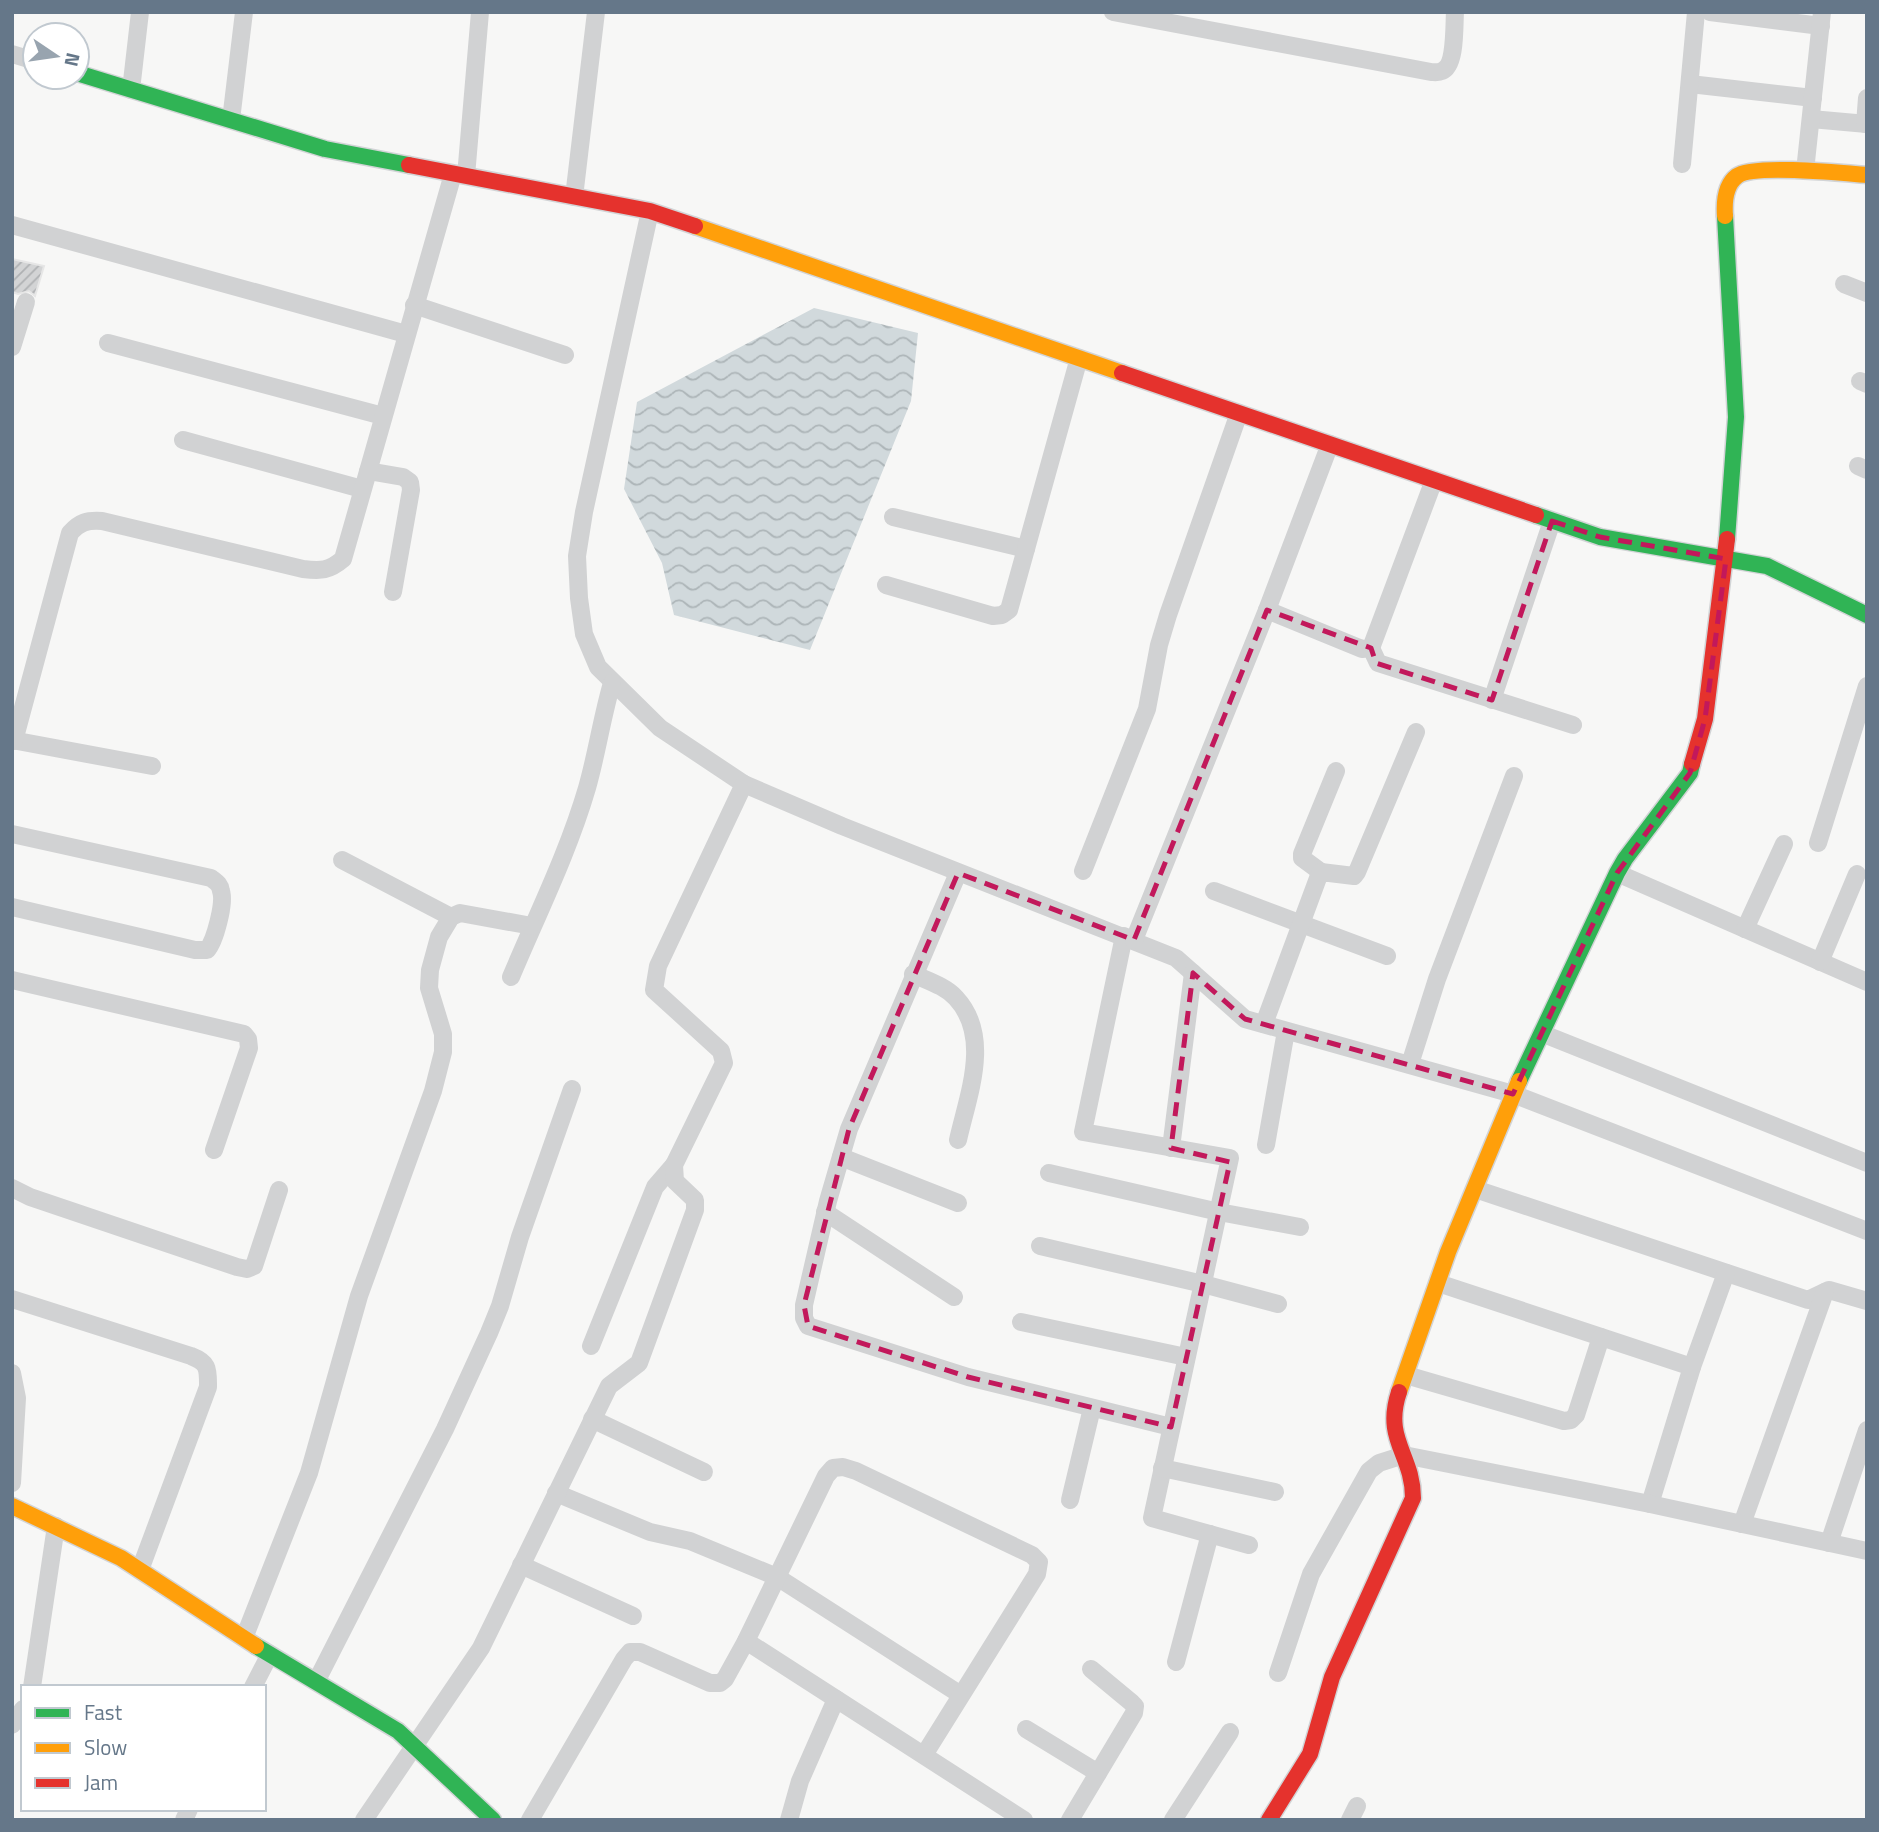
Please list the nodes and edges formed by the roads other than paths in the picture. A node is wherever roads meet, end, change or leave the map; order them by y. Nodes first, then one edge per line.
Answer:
1 (139, 12) edge
2 (244, 12) edge
3 (480, 12) edge
4 (596, 12) edge
5 (1113, 12) edge
6 (1455, 12) edge
7 (1696, 12) edge
8 (1710, 12) edge
9 (1822, 19) edge
10 (91, 77) edge
11 (1689, 84) junction
12 (131, 90) junction
13 (1813, 98) junction
14 (1867, 98) edge
15 (1811, 119) junction
16 (231, 120) junction
17 (1866, 124) edge
18 (1682, 164) dead end
19 (1805, 171) junction
20 (459, 175) junction
21 (1867, 175) edge
22 (574, 197) junction
23 (650, 211) junction
24 (12, 225) edge
25 (1844, 284) dead end
26 (1867, 293) edge
27 (26, 302) dead end
28 (414, 305) junction
29 (406, 334) junction
30 (108, 343) dead end
31 (12, 347) edge
32 (565, 355) dead end
33 (1079, 358) junction
34 (1239, 413) junction
35 (383, 416) junction
36 (183, 440) dead end
37 (1330, 444) junction
38 (368, 471) junction
39 (1434, 480) junction
40 (362, 489) junction
41 (893, 517) dead end
42 (1552, 521) junction
43 (1026, 549) junction
44 (1726, 559) junction
45 (886, 585) dead end
46 (393, 592) dead end
47 (1267, 610) junction
48 (1867, 615) edge
49 (1371, 648) junction
50 (612, 683) junction
51 (1867, 686) edge
52 (1492, 699) junction
53 (1573, 725) dead end
54 (1416, 732) dead end
55 (13, 741) edge
56 (152, 766) dead end
57 (1336, 771) dead end
58 (1514, 776) dead end
59 (744, 784) junction
60 (12, 834) edge
61 (1818, 843) dead end
62 (1784, 844) dead end
63 (342, 860) dead end
64 (1083, 871) dead end
65 (1321, 872) junction
66 (958, 873) junction
67 (1617, 873) junction
68 (1857, 874) dead end
69 (1214, 891) dead end
70 (12, 907) edge
71 (451, 917) junction
72 (1300, 924) junction
73 (532, 926) junction
74 (1745, 929) junction
75 (1129, 938) junction
76 (1387, 956) dead end
77 (1819, 962) junction
78 (1193, 973) junction
79 (913, 974) junction
80 (511, 977) dead end
81 (12, 980) edge
82 (1867, 982) edge
83 (1264, 1024) junction
84 (1286, 1031) junction
85 (1541, 1033) junction
86 (1409, 1064) junction
87 (572, 1089) dead end
88 (1513, 1094) junction
89 (958, 1140) dead end
90 (1266, 1145) dead end
91 (1171, 1147) junction
92 (214, 1150) dead end
93 (841, 1157) junction
94 (1867, 1163) edge
95 (674, 1165) junction
96 (1049, 1173) dead end
97 (12, 1188) edge
98 (1475, 1189) junction
99 (279, 1190) dead end
100 (958, 1203) dead end
101 (825, 1212) junction
102 (1219, 1212) junction
103 (1300, 1227) dead end
104 (1867, 1231) edge
105 (1040, 1246) dead end
106 (1726, 1273) junction
107 (1438, 1283) junction
108 (1202, 1284) junction
109 (1825, 1292) junction
110 (954, 1297) dead end
111 (12, 1300) edge
112 (1867, 1301) edge
113 (1278, 1304) dead end
114 (1021, 1322) dead end
115 (1601, 1337) junction
116 (591, 1346) dead end
117 (1186, 1357) junction
118 (1692, 1367) junction
119 (12, 1373) edge
120 (1406, 1375) junction
121 (1092, 1408) junction
122 (592, 1419) junction
123 (1171, 1427) junction
124 (1867, 1430) edge
125 (1404, 1455) junction
126 (1162, 1468) junction
127 (704, 1472) dead end
128 (12, 1483) edge
129 (1275, 1492) dead end
130 (556, 1493) junction
131 (1070, 1500) dead end
132 (1650, 1504) junction
133 (12, 1506) edge
134 (1742, 1524) junction
135 (56, 1526) junction
136 (1210, 1534) junction
137 (1829, 1543) junction
138 (1249, 1545) dead end
139 (1867, 1552) edge
140 (521, 1564) junction
141 (140, 1570) junction
142 (777, 1577) junction
143 (633, 1616) dead end
144 (244, 1637) junction
145 (746, 1641) junction
146 (270, 1654) junction
147 (1176, 1662) dead end
148 (1091, 1669) dead end
149 (1278, 1673) dead end
150 (316, 1682) junction
151 (32, 1685) edge
152 (254, 1685) edge
153 (961, 1695) junction
154 (836, 1699) junction
155 (1026, 1729) dead end
156 (1230, 1731) dead end
157 (414, 1746) junction
158 (924, 1755) junction
159 (1098, 1773) junction
160 (481, 1815) edge
161 (364, 1820) edge
162 (530, 1820) edge
163 (789, 1820) edge
164 (1024, 1820) edge
165 (1070, 1820) edge
166 (1173, 1820) edge
167 (1269, 1820) edge

1 - 12 street
2 - 16 street
3 - 20 street
4 - 22 street
5 - 6 street
7 - 11 street
8 - 9 street
9 - 13 street
10 - 12 street
11 - 13 street
11 - 18 street
12 - 16 street
13 - 15 street
14 - 17 street
15 - 17 street
15 - 19 street
16 - 20 street
19 - 21 street
19 - 44 street
20 - 22 street
20 - 28 street
22 - 23 street
23 - 33 street
23 - 50 street
24 - 29 street
25 - 26 street
27 - 31 street
28 - 29 street
28 - 32 street
29 - 35 street
30 - 35 street
33 - 34 street
33 - 43 street
34 - 37 street
34 - 64 street
35 - 38 street
36 - 40 street
37 - 39 street
37 - 47 street
38 - 40 street
38 - 46 street
39 - 42 street
39 - 49 street
40 - 55 street
41 - 43 street
42 - 44 street
42 - 52 street
43 - 45 street
44 - 48 street
44 - 67 street
47 - 49 street
47 - 75 street
49 - 52 street
50 - 59 street
50 - 73 street
51 - 61 street
52 - 53 street
54 - 65 street
55 - 56 street
57 - 65 street
58 - 86 street
59 - 66 street
59 - 95 street
60 - 70 street
62 - 74 street
63 - 71 street
65 - 72 street
66 - 75 street
66 - 79 street
67 - 74 street
67 - 85 street
68 - 77 street
69 - 72 street
71 - 73 street
71 - 144 street
72 - 76 street
72 - 83 street
73 - 80 street
74 - 77 street
75 - 78 street
75 - 91 street
77 - 82 street
78 - 83 street
78 - 91 street
79 - 89 street
79 - 93 street
81 - 92 street
83 - 84 street
84 - 86 street
84 - 90 street
85 - 88 street
85 - 94 street
86 - 88 street
87 - 150 street
88 - 98 street
88 - 104 street
91 - 102 street
93 - 100 street
93 - 101 street
95 - 116 street
95 - 122 street
96 - 102 street
97 - 99 street
98 - 106 street
98 - 107 street
101 - 110 street
101 - 121 street
102 - 103 street
102 - 108 street
105 - 108 street
106 - 109 street
106 - 118 street
107 - 115 street
107 - 120 street
108 - 113 street
108 - 117 street
109 - 112 street
109 - 134 street
111 - 141 street
114 - 117 street
115 - 118 street
115 - 120 street
117 - 123 street
118 - 132 street
119 - 128 street
120 - 125 street
121 - 123 street
121 - 131 street
122 - 127 street
122 - 130 street
123 - 126 street
124 - 137 street
125 - 132 street
125 - 149 street
125 - 167 street
126 - 129 street
126 - 136 street
130 - 140 street
130 - 142 street
132 - 134 street
133 - 135 street
134 - 137 street
135 - 141 street
135 - 151 street
136 - 138 street
136 - 147 street
137 - 139 street
140 - 143 street
140 - 157 street
141 - 144 street
142 - 145 street
142 - 153 street
142 - 153 street
144 - 146 street
145 - 154 street
145 - 162 street
146 - 150 street
146 - 152 street
148 - 159 street
150 - 157 street
153 - 158 street
154 - 158 street
154 - 163 street
155 - 159 street
156 - 166 street
157 - 160 street
157 - 161 street
158 - 164 street
159 - 165 street

